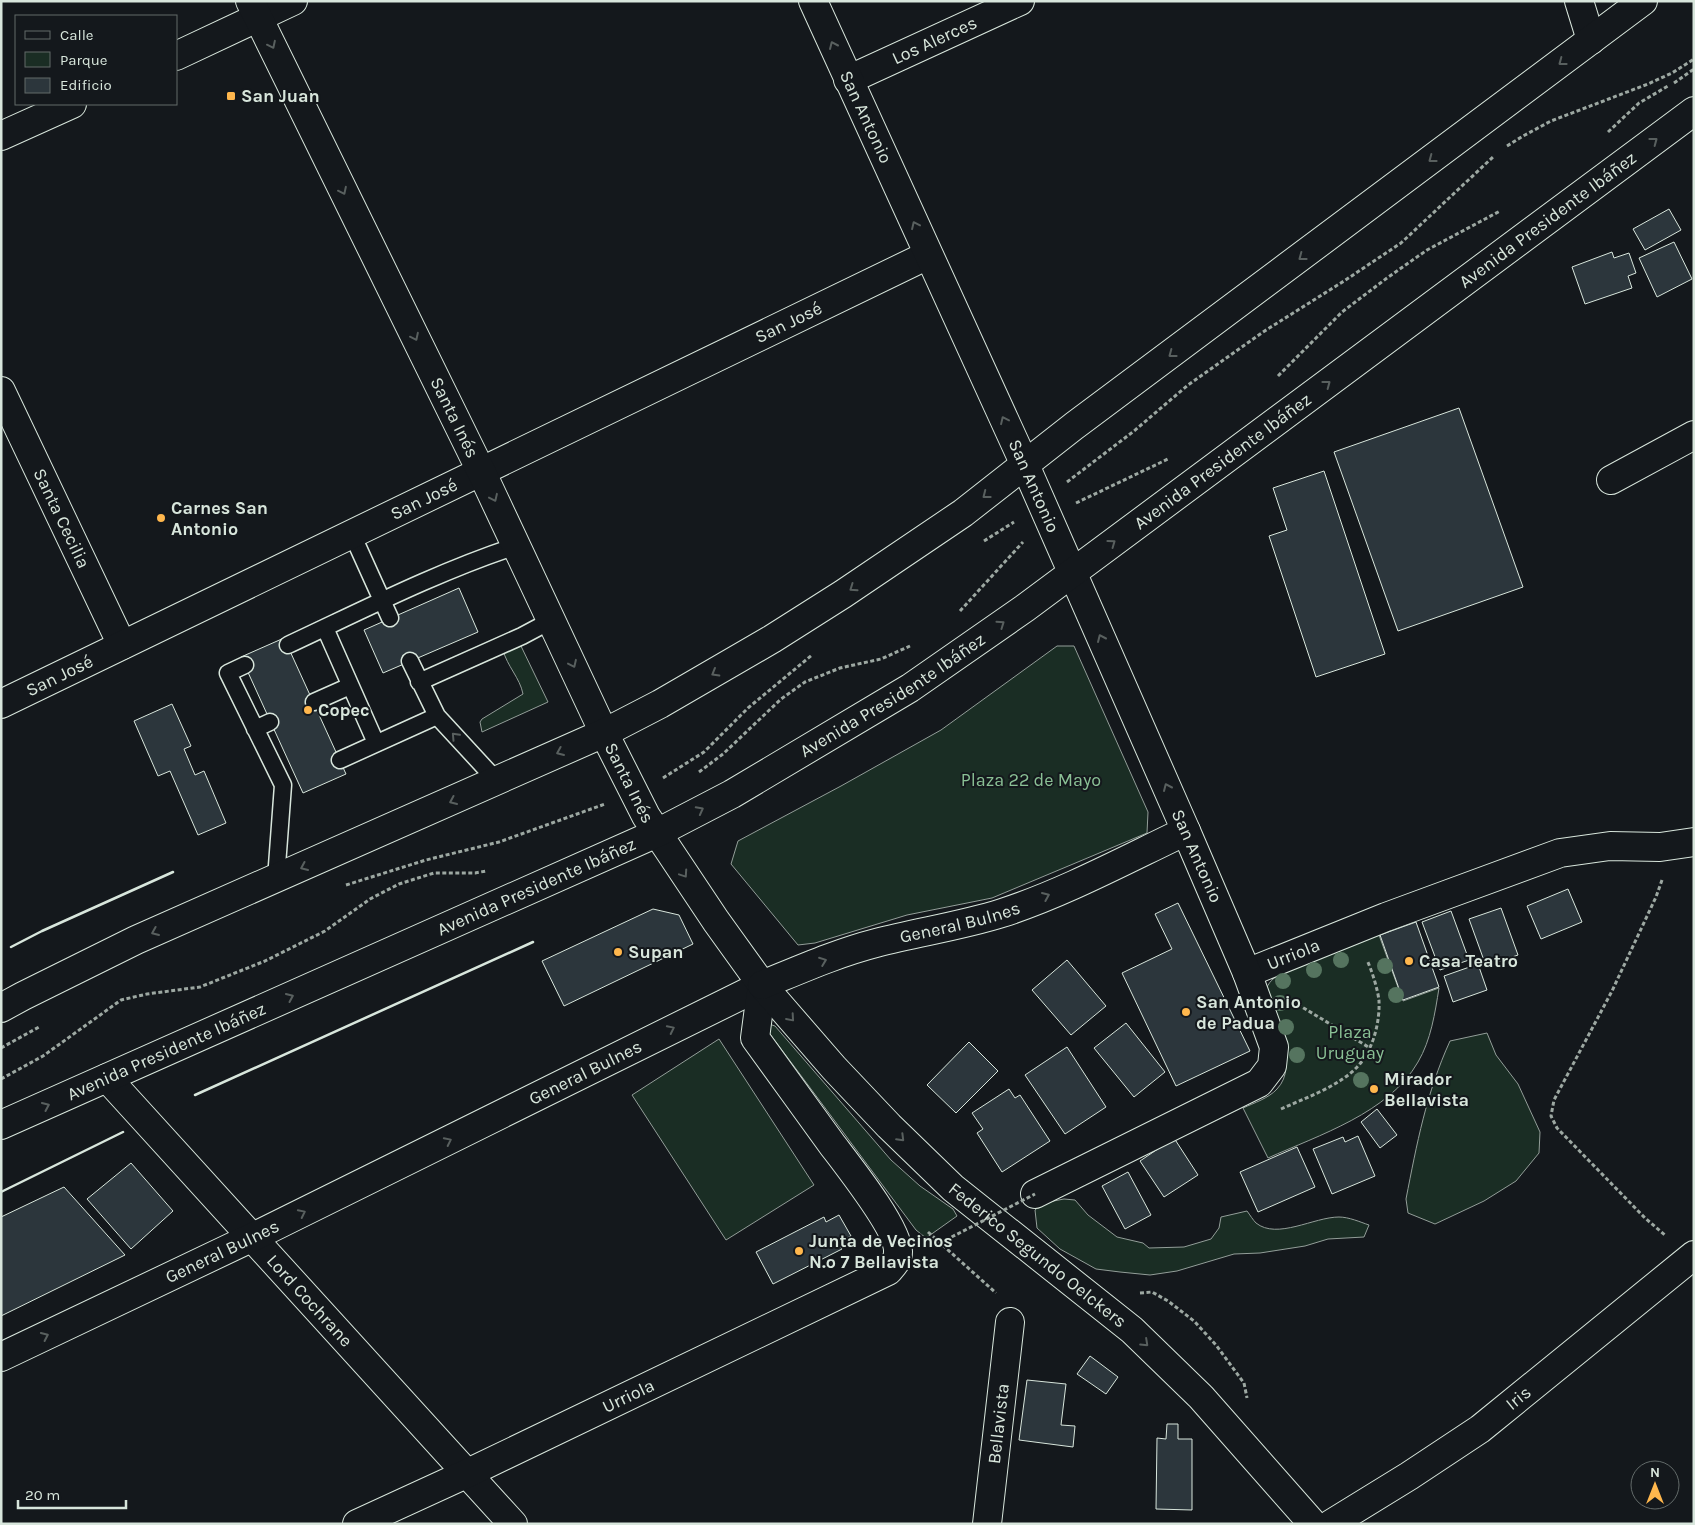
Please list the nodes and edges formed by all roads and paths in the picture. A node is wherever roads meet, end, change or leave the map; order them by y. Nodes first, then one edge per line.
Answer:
1 (294, 1) edge
2 (813, 1) edge
3 (1020, 1) edge
4 (1579, 1) edge
5 (1643, 1) edge
6 (254, 10) edge
7 (1591, 40) junction
8 (178, 55) edge
9 (848, 80) junction
10 (70, 105) edge
11 (1694, 111) edge
12 (1, 136) edge
13 (928, 255) junction
14 (1, 392) edge
15 (1694, 435) edge
16 (1025, 465) junction
17 (481, 471) junction
18 (1611, 480) dead end
19 (352, 534) junction
20 (516, 546) junction
21 (1072, 572) junction
22 (382, 600) junction
23 (390, 618) dead end
24 (552, 620) junction
25 (325, 628) junction
26 (122, 645) junction
27 (288, 645) dead end
28 (410, 661) dead end
29 (245, 665) dead end
30 (419, 682) junction
31 (350, 686) junction
32 (314, 702) dead end
33 (1, 704) edge
34 (437, 716) junction
35 (270, 722) dead end
36 (255, 729) junction
37 (604, 733) junction
38 (376, 743) junction
39 (340, 760) dead end
40 (497, 781) junction
41 (1186, 831) junction
42 (657, 833) junction
43 (1694, 842) edge
44 (1660, 847) junction
45 (276, 879) junction
46 (1356, 930) junction
47 (1247, 974) junction
48 (762, 985) junction
49 (1, 1008) edge
50 (1370, 1048) junction
51 (107, 1078) junction
52 (1275, 1112) dead end
53 (1, 1126) edge
54 (1035, 1194) joint
55 (253, 1237) junction
56 (1690, 1263) edge
57 (982, 1278) dead end
58 (1186, 1314) dead end
59 (1010, 1322) dead end
60 (1, 1357) edge
61 (1247, 1402) dead end
62 (468, 1473) junction
63 (357, 1524) edge
64 (514, 1524) edge
65 (987, 1524) edge
66 (1313, 1524) edge
67 (1331, 1524) edge

1 - 6 main road
9 -> 2 main road, San Antonio
3 - 9 main road, Los Alerces
4 - 7 main road
5 - 7 main road
6 - 8 main road
6 -> 17 main road, Santa Inés
7 -> 16 main road
13 -> 9 main road, San Antonio
10 - 12 main road
21 -> 11 main road, Avenida Presidente Ibáñez
16 -> 13 main road, San Antonio
13 - 17 main road, San José
14 - 26 main road, Santa Cecilia
15 - 18 main road
16 - 21 main road, San Antonio
16 -> 37 main road
17 - 19 main road, San José
17 -> 20 main road, Santa Inés
19 - 22 lane
19 - 26 main road, San José
20 - 22 lane
20 - 24 main road, Santa Inés
41 -> 21 main road, San Antonio
42 -> 21 main road, Avenida Presidente Ibáñez
22 - 23 lane
22 - 25 lane
24 - 30 lane
24 -> 37 main road, Santa Inés
25 - 27 lane
25 - 31 lane
26 - 33 main road, San José
28 - 30 lane
29 - 36 lane
30 - 34 lane
31 - 32 lane
31 - 38 lane
34 - 38 lane
40 -> 34 lane
35 - 36 lane
36 - 45 lane
37 -> 40 main road
37 - 42 main road, Santa Inés
38 - 39 lane
40 -> 45 main road
41 - 47 main road, San Antonio
48 -> 41 main road, General Bulnes
42 -> 48 main road, Federico Segundo Oelckers
51 -> 42 main road, Avenida Presidente Ibáñez
43 - 44 main road, Urriola
44 - 46 main road, Urriola
44 - 56 path
45 -> 49 main road
46 - 47 main road, Urriola
46 - 50 path
47 - 50 path
47 - 54 main road, Urriola
55 -> 48 main road, General Bulnes
48 - 62 main road, Urriola
48 -> 66 main road, Federico Segundo Oelckers
50 - 52 path
53 -> 51 main road, Avenida Presidente Ibáñez
51 - 55 main road, Lord Cochrane
54 - 57 path, bridge
60 -> 55 main road, General Bulnes
55 - 62 main road, Lord Cochrane
56 - 67 main road, Iris
58 - 61 path
59 - 65 main road, Bellavista
62 - 63 main road, Urriola
62 - 64 main road, Lord Cochrane

